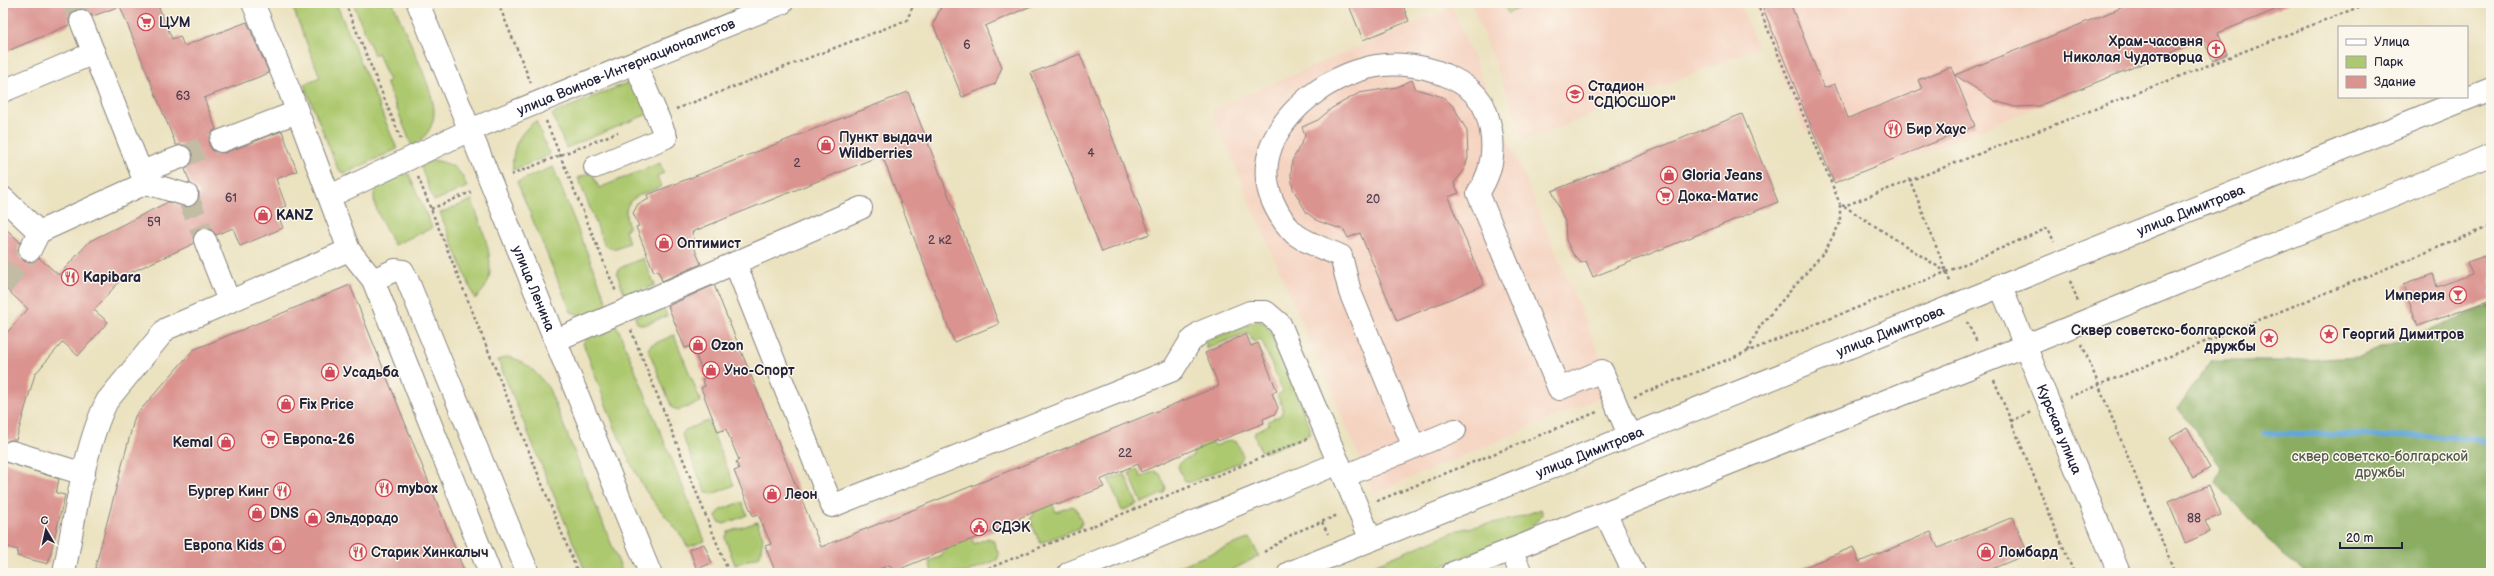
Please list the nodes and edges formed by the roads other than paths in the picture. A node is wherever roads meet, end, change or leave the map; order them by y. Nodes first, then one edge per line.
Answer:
1 (253, 3) edge
2 (418, 3) edge
3 (782, 3) edge
4 (81, 21) tunnel mouth
5 (94, 53) junction
6 (635, 63) junction
7 (2491, 89) edge
8 (3, 91) edge
9 (297, 112) junction
10 (470, 130) junction
11 (221, 141) tunnel mouth
12 (2491, 155) edge
13 (181, 157) tunnel mouth
14 (595, 167) dead end
15 (144, 177) junction
16 (187, 195) dead end
17 (330, 196) junction
18 (3, 198) edge
19 (861, 208) dead end
20 (205, 240) tunnel mouth
21 (349, 250) junction
22 (735, 263) junction
23 (373, 280) junction
24 (2000, 285) junction
25 (229, 301) junction
26 (556, 340) junction
27 (2024, 346) junction
28 (1455, 430) dead end
29 (1629, 435) junction
30 (1414, 447) junction
31 (12, 452) dead end
32 (1342, 470) junction
33 (84, 474) junction
34 (1605, 513) junction
35 (1371, 540) junction
36 (1511, 550) junction
37 (64, 573) edge
38 (490, 573) edge
39 (528, 573) edge
40 (650, 573) edge
41 (1069, 573) edge
42 (1289, 573) edge
43 (1453, 573) edge
44 (1521, 573) edge
45 (1634, 573) edge
46 (2119, 573) edge

1 - 9 main road
2 - 10 main road, улица Ленина
3 - 6 main road, улица Воинов-Интернационалистов
4 - 5 main road
5 - 8 main road
5 - 15 main road
6 - 10 main road, улица Воинов-Интернационалистов
6 - 14 main road
7 - 24 main road, улица Димитрова
9 - 11 main road
9 - 17 main road
10 - 17 main road, улица Воинов-Интернационалистов
10 - 26 main road, улица Ленина
12 - 27 main road
13 - 15 main road
15 - 16 main road
15 - 18 main road
17 - 21 main road
19 - 22 main road
20 - 25 main road
21 - 23 main road
21 - 25 main road
22 - 26 main road
22 - 32 main road
23 - 38 main road
23 - 39 main road
24 - 27 main road, Курская улица
24 - 29 main road, улица Димитрова
25 - 33 main road
26 - 40 main road, улица Ленина
27 - 34 main road
27 - 46 main road, Курская улица
28 - 30 main road
29 - 30 main road
29 - 35 main road, улица Димитрова
30 - 32 main road
31 - 33 main road
32 - 35 main road
32 - 41 main road
33 - 37 main road
34 - 36 main road
34 - 45 main road
35 - 42 main road, улица Димитрова
36 - 43 main road
36 - 44 main road

